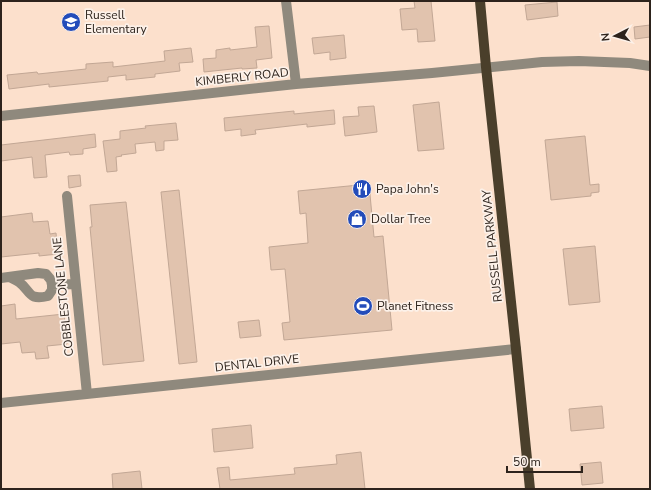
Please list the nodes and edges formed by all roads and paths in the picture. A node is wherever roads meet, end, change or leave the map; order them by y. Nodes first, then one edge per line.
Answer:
1 (286, 1) edge
2 (480, 1) edge
3 (650, 66) edge
4 (486, 67) junction
5 (296, 84) junction
6 (1, 116) edge
7 (66, 196) dead end
8 (6, 277) edge
9 (52, 284) junction
10 (75, 284) junction
11 (516, 348) junction
12 (86, 394) junction
13 (1, 403) edge
14 (530, 489) edge

1 - 5 street
2 - 4 main road, RUSSELL PARKWAY
3 - 4 street, KIMBERLY ROAD
4 - 5 street, KIMBERLY ROAD
4 - 11 main road, RUSSELL PARKWAY
5 - 6 street, KIMBERLY ROAD
7 - 10 street, COBBLESTONE LANE
8 - 9 street
8 - 9 street
9 - 10 street
10 - 12 street, COBBLESTONE LANE
11 - 12 street, DENTAL DRIVE
11 - 14 main road, RUSSELL PARKWAY
12 - 13 street, DENTAL DRIVE

